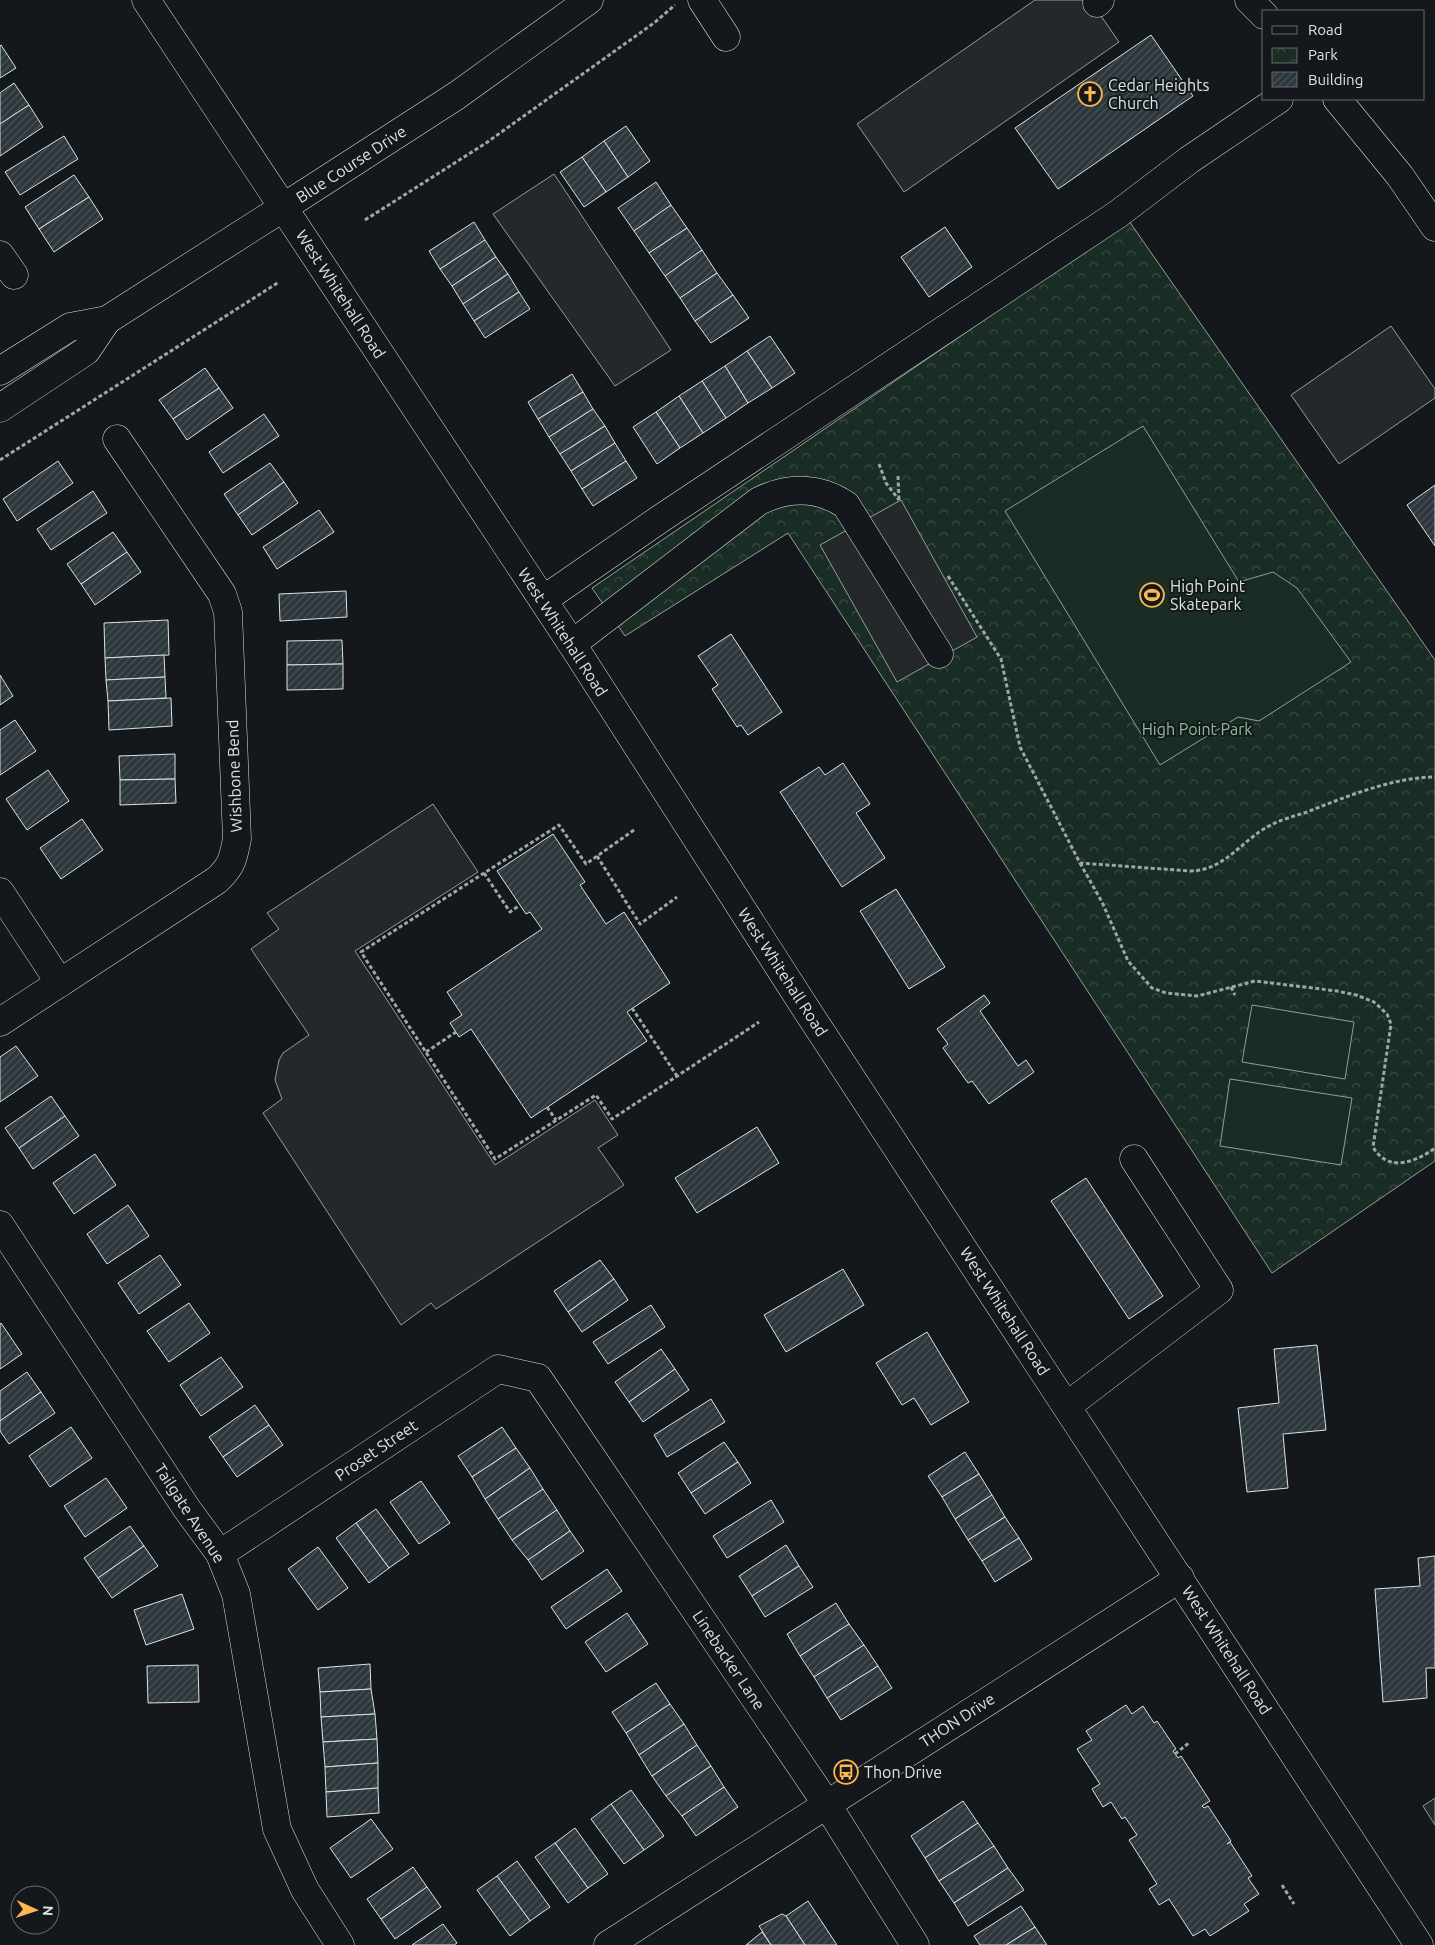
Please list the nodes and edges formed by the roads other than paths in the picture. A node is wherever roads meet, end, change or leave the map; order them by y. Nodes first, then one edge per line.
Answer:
1 (146, 0) edge
2 (589, 0) edge
3 (702, 0) edge
4 (1249, 0) edge
5 (1262, 13) edge
6 (726, 37) dead end
7 (1278, 100) edge
8 (1338, 100) edge
9 (284, 207) junction
10 (1435, 227) edge
11 (107, 320) junction
12 (0, 371) edge
13 (0, 408) edge
14 (117, 439) dead end
15 (543, 600) junction
16 (572, 644) junction
17 (939, 654) dead end
18 (0, 892) edge
19 (60, 983) junction
20 (0, 1022) edge
21 (1134, 1159) dead end
22 (0, 1225) edge
23 (538, 1378) joint
24 (1067, 1406) junction
25 (220, 1554) junction
26 (1180, 1578) junction
27 (826, 1803) junction
28 (340, 1945) edge
29 (608, 1945) edge
30 (915, 1945) edge
31 (1419, 1945) edge

1 - 9 street, West Whitehall Road
2 - 9 street, Blue Course Drive
3 - 6 street
4 - 5 street
7 - 15 street
8 - 10 street
9 - 11 street, Blue Course Drive
9 - 15 street, West Whitehall Road
11 - 12 street, Blue Course Drive
11 - 13 street, Blue Course Drive
14 - 19 street, Wishbone Bend
15 - 16 street, West Whitehall Road
16 - 17 street
16 - 24 street, West Whitehall Road
18 - 19 street
19 - 20 street, Wishbone Bend
21 - 24 street
22 - 25 street, Tailgate Avenue
23 - 25 street, Proset Street
23 - 27 street, Linebacker Lane
24 - 26 street, West Whitehall Road
25 - 28 street, Tailgate Avenue
26 - 27 street, THON Drive
26 - 31 street, West Whitehall Road
27 - 29 street, THON Drive
27 - 30 street, Linebacker Lane

